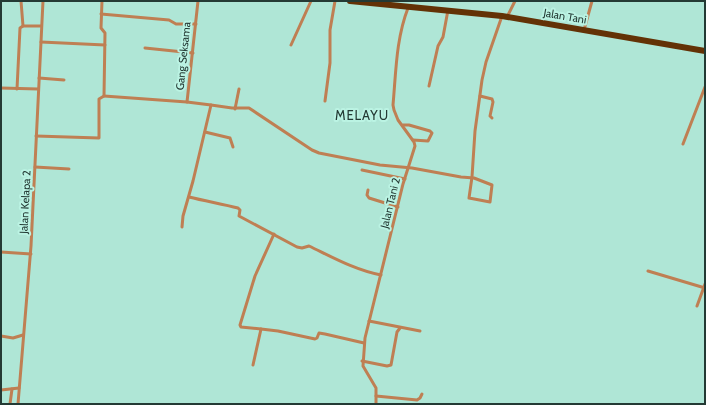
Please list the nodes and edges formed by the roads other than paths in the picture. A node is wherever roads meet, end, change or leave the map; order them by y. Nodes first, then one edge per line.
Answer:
1 (22, 1) edge
2 (42, 1) edge
3 (102, 1) edge
4 (198, 1) edge
5 (311, 1) edge
6 (335, 1) edge
7 (350, 1) edge
8 (414, 1) edge
9 (515, 1) edge
10 (592, 1) edge
11 (410, 8) junction
12 (448, 10) junction
13 (102, 14) junction
14 (505, 16) junction
15 (196, 24) junction
16 (23, 26) junction
17 (41, 26) junction
18 (584, 30) junction
19 (41, 42) junction
20 (105, 45) junction
21 (291, 45) dead end
22 (145, 48) dead end
23 (705, 51) edge
24 (193, 53) junction
25 (39, 78) junction
26 (64, 80) dead end
27 (429, 86) dead end
28 (705, 87) edge
29 (1, 88) edge
30 (17, 89) junction
31 (38, 89) junction
32 (239, 89) dead end
33 (104, 96) junction
34 (480, 96) junction
35 (325, 101) dead end
36 (187, 102) junction
37 (211, 105) junction
38 (235, 108) junction
39 (492, 118) dead end
40 (402, 126) junction
41 (205, 132) junction
42 (36, 136) junction
43 (413, 140) junction
44 (683, 144) dead end
45 (232, 147) dead end
46 (35, 167) junction
47 (408, 168) junction
48 (69, 169) dead end
49 (362, 170) dead end
50 (472, 177) junction
51 (405, 179) junction
52 (368, 190) dead end
53 (189, 197) junction
54 (398, 207) junction
55 (182, 227) dead end
56 (274, 234) junction
57 (1, 252) edge
58 (31, 254) junction
59 (648, 271) dead end
60 (381, 275) junction
61 (705, 287) edge
62 (701, 297) junction
63 (705, 298) edge
64 (697, 306) dead end
65 (369, 322) junction
66 (400, 328) junction
67 (261, 329) junction
68 (420, 331) dead end
69 (23, 335) junction
70 (1, 336) edge
71 (364, 343) junction
72 (362, 361) junction
73 (254, 365) dead end
74 (15, 389) junction
75 (1, 390) edge
76 (422, 394) dead end
77 (376, 396) junction
78 (410, 399) junction
79 (10, 404) edge
80 (18, 404) edge
81 (376, 404) edge
82 (409, 404) edge

1 - 16 street
2 - 17 street, Jalan Kelapa 2
3 - 13 street
4 - 15 street, Gang Seksama
5 - 21 street
6 - 35 street
7 - 11 highway, Jalan Tani
8 - 11 street
9 - 14 street
10 - 18 street
11 - 12 highway, Jalan Tani
11 - 40 street
12 - 14 highway, Jalan Tani
12 - 27 street
13 - 15 street
13 - 20 street
14 - 18 highway, Jalan Tani
14 - 34 street
15 - 24 street, Gang Seksama
16 - 17 street
16 - 30 street
17 - 19 street, Jalan Kelapa 2
18 - 23 highway, Jalan Tani
19 - 20 street
19 - 25 street, Jalan Kelapa 2
20 - 33 street
22 - 24 street
24 - 36 street, Gang Seksama
25 - 26 street
25 - 31 street, Jalan Kelapa 2
28 - 44 street
29 - 30 street
30 - 31 street
31 - 42 street, Jalan Kelapa 2
32 - 38 street
33 - 36 street, Gang Seksama
33 - 42 street
34 - 39 street
34 - 50 street
36 - 37 street
37 - 38 street
37 - 41 street
38 - 47 street
40 - 43 street
40 - 43 street
41 - 45 street
41 - 53 street
42 - 46 street, Jalan Kelapa 2
43 - 47 street, Jalan Tani 2
46 - 48 street
46 - 58 street, Jalan Kelapa 2
47 - 50 street
47 - 51 street, Jalan Tani 2
49 - 51 street
50 - 50 street
51 - 54 street, Jalan Tani 2
52 - 54 street
53 - 55 street
53 - 56 street
54 - 60 street, Jalan Tani 2
56 - 60 street
56 - 67 street
57 - 58 street
58 - 69 street, Jalan Kelapa 2
59 - 61 street
60 - 65 street, Jalan Tani 2
61 - 62 street
62 - 63 street
62 - 64 street
65 - 66 street
65 - 71 street, Jalan Tani 2
66 - 68 street
66 - 72 street
67 - 71 street
67 - 73 street
69 - 70 street
69 - 74 street, Jalan Kelapa 2
71 - 72 street, Jalan Tani 2
72 - 77 street
74 - 75 street
74 - 79 street
74 - 80 street, Jalan Kelapa 2
76 - 78 street
77 - 78 street
77 - 81 street
78 - 82 street

